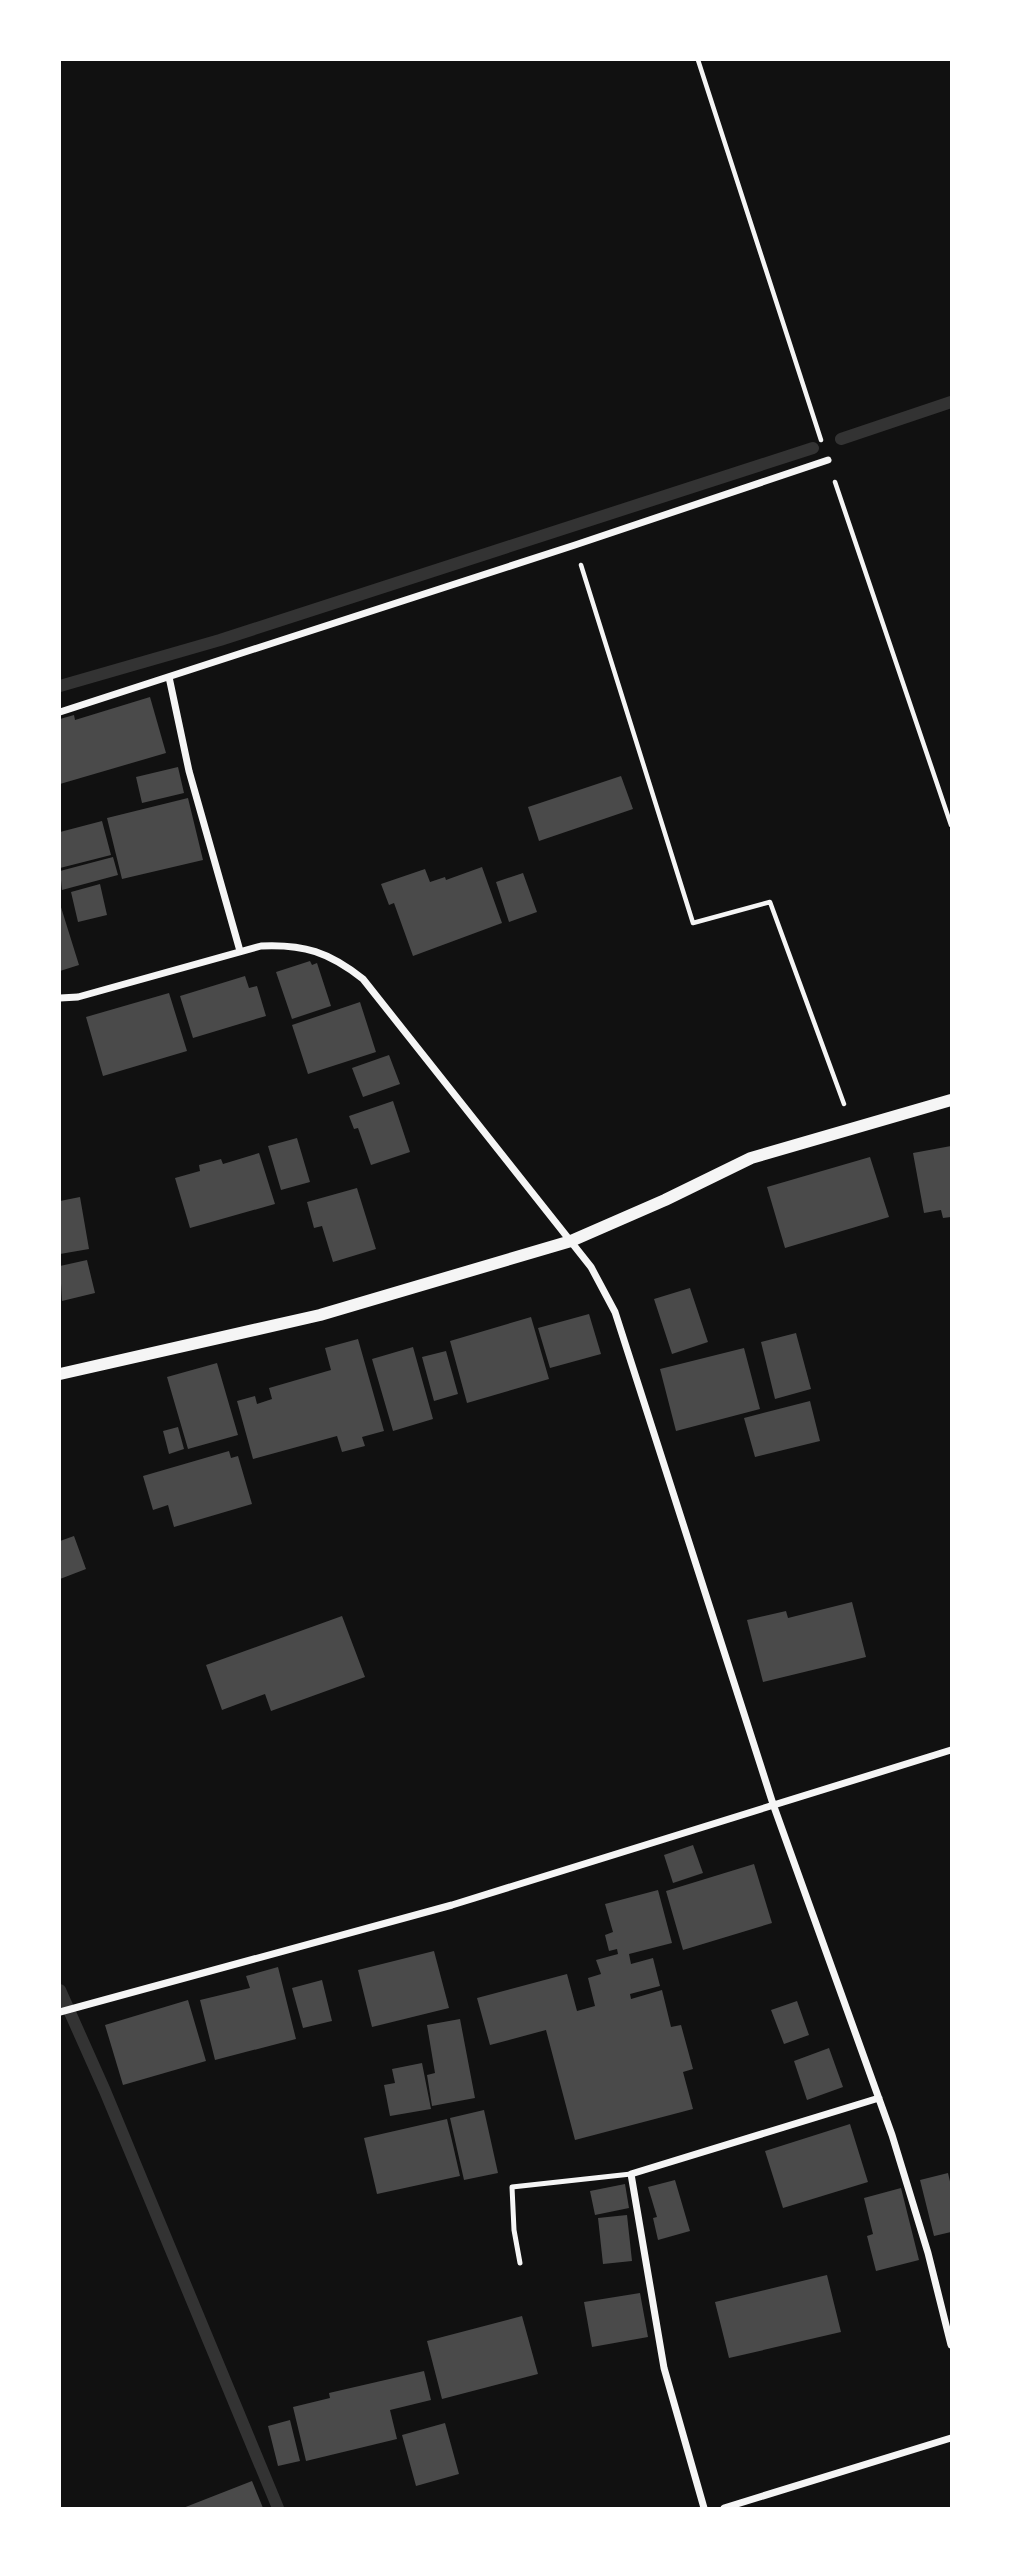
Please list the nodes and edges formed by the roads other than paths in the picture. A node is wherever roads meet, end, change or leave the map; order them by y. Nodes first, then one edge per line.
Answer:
1 (828, 460) dead end
2 (169, 677) junction
3 (60, 712) edge
4 (240, 951) junction
5 (60, 998) edge
6 (951, 1100) edge
7 (571, 1241) junction
8 (60, 1374) edge
9 (951, 1750) edge
10 (773, 1804) junction
11 (60, 2012) edge
12 (879, 2098) junction
13 (631, 2174) junction
14 (520, 2263) dead end
15 (951, 2345) edge
16 (951, 2438) edge
17 (704, 2508) edge
18 (724, 2508) edge

1 - 2 street
2 - 3 street
2 - 4 street
4 - 5 street
4 - 7 street
6 - 7 street
7 - 8 street
7 - 10 street
9 - 10 street
10 - 11 street
10 - 12 street
12 - 13 street
12 - 15 street
13 - 14 lane
13 - 17 street
16 - 18 street

